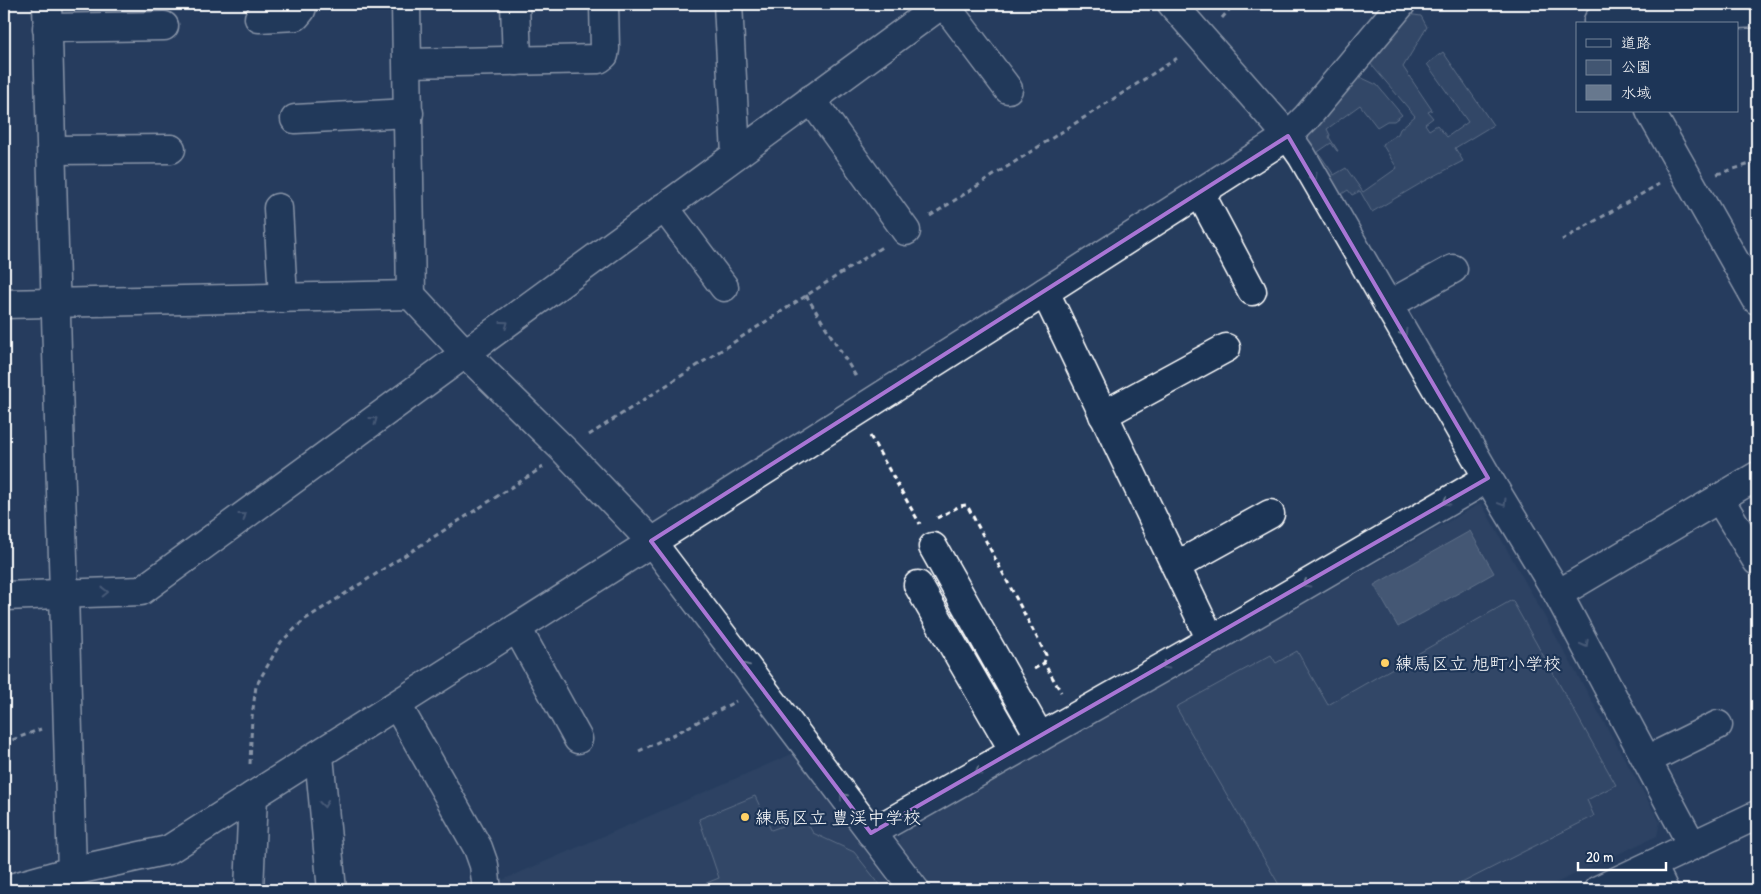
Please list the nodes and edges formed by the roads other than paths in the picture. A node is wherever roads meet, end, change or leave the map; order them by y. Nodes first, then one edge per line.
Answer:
1 (303, 4) edge
2 (406, 4) edge
3 (515, 4) edge
4 (604, 4) edge
5 (728, 4) edge
6 (943, 4) edge
7 (1172, 4) edge
8 (1402, 4) edge
9 (1757, 13) edge
10 (47, 16) edge
11 (1595, 16) edge
12 (259, 18) dead end
13 (164, 26) dead end
14 (517, 61) junction
15 (408, 63) junction
16 (1008, 89) dead end
17 (811, 99) junction
18 (1651, 112) edge
19 (409, 113) junction
20 (295, 119) dead end
21 (1288, 136) junction
22 (52, 150) junction
23 (171, 150) dead end
24 (736, 154) junction
25 (1200, 193) junction
26 (278, 208) dead end
27 (664, 208) junction
28 (906, 231) road end
29 (1453, 268) dead end
30 (724, 287) dead end
31 (1252, 291) dead end
32 (1045, 292) junction
33 (412, 295) junction
34 (283, 298) junction
35 (1757, 300) edge
36 (56, 303) junction
37 (4, 304) edge
38 (1388, 305) junction
39 (1226, 348) dead end
40 (466, 353) junction
41 (1104, 414) junction
42 (1757, 476) edge
43 (1488, 478) junction
44 (1719, 498) junction
45 (1270, 514) dead end
46 (651, 541) junction
47 (933, 547) dead end
48 (1757, 561) edge
49 (1176, 566) junction
50 (918, 584) dead end
51 (65, 593) junction
52 (1558, 594) junction
53 (4, 596) edge
54 (517, 628) junction
55 (1211, 640) junction
56 (397, 705) junction
57 (1718, 725) dead end
58 (1040, 737) junction
59 (578, 739) dead end
60 (1014, 751) junction
61 (319, 756) junction
62 (1647, 760) junction
63 (254, 796) junction
64 (1757, 815) edge
65 (871, 833) junction
66 (1692, 845) junction
67 (1652, 865) junction
68 (72, 871) junction
69 (30, 887) edge
70 (4, 890) edge
71 (250, 890) edge
72 (332, 890) edge
73 (487, 890) edge
74 (915, 890) edge
75 (1598, 890) edge
76 (1664, 890) edge

1 - 12 street
2 - 15 street
3 - 14 street
4 - 14 street
5 - 24 street
6 - 16 street
6 - 17 street
7 - 21 street
8 - 21 street
9 - 11 street
10 - 13 street
10 - 22 street
14 - 15 street
15 - 19 street
17 - 24 street
17 - 28 street
18 - 35 street
19 - 20 street
19 - 33 street
21 - 25 street
21 -> 38 street
22 - 23 street
22 - 36 street
24 - 27 street
25 - 31 street
25 - 32 street
26 - 34 street
27 - 30 street
40 -> 27 street
29 - 38 street
32 - 41 street
32 - 46 street
33 - 34 street
33 - 40 street
34 - 36 street
36 - 37 street
36 - 51 street
38 -> 43 street
39 - 41 street
40 - 46 street
51 -> 40 street
41 - 49 street
42 - 44 street
43 -> 52 street
43 -> 55 street
44 - 48 street
44 - 52 street
45 - 49 street
46 - 54 street
65 -> 46 street
47 - 58 street
49 - 55 street
50 - 60 street
51 - 53 street
51 - 68 street
52 -> 62 street
54 - 56 street
54 - 59 street
55 -> 58 street
56 - 61 street
56 - 73 street
57 - 62 street
58 - 60 street
60 -> 65 street
61 - 63 street
61 -> 72 street
62 - 66 street
63 - 68 street
63 - 71 street
64 - 66 street
65 - 74 street
66 - 67 street
67 - 75 street
67 - 76 street
68 - 69 street
69 - 70 street

